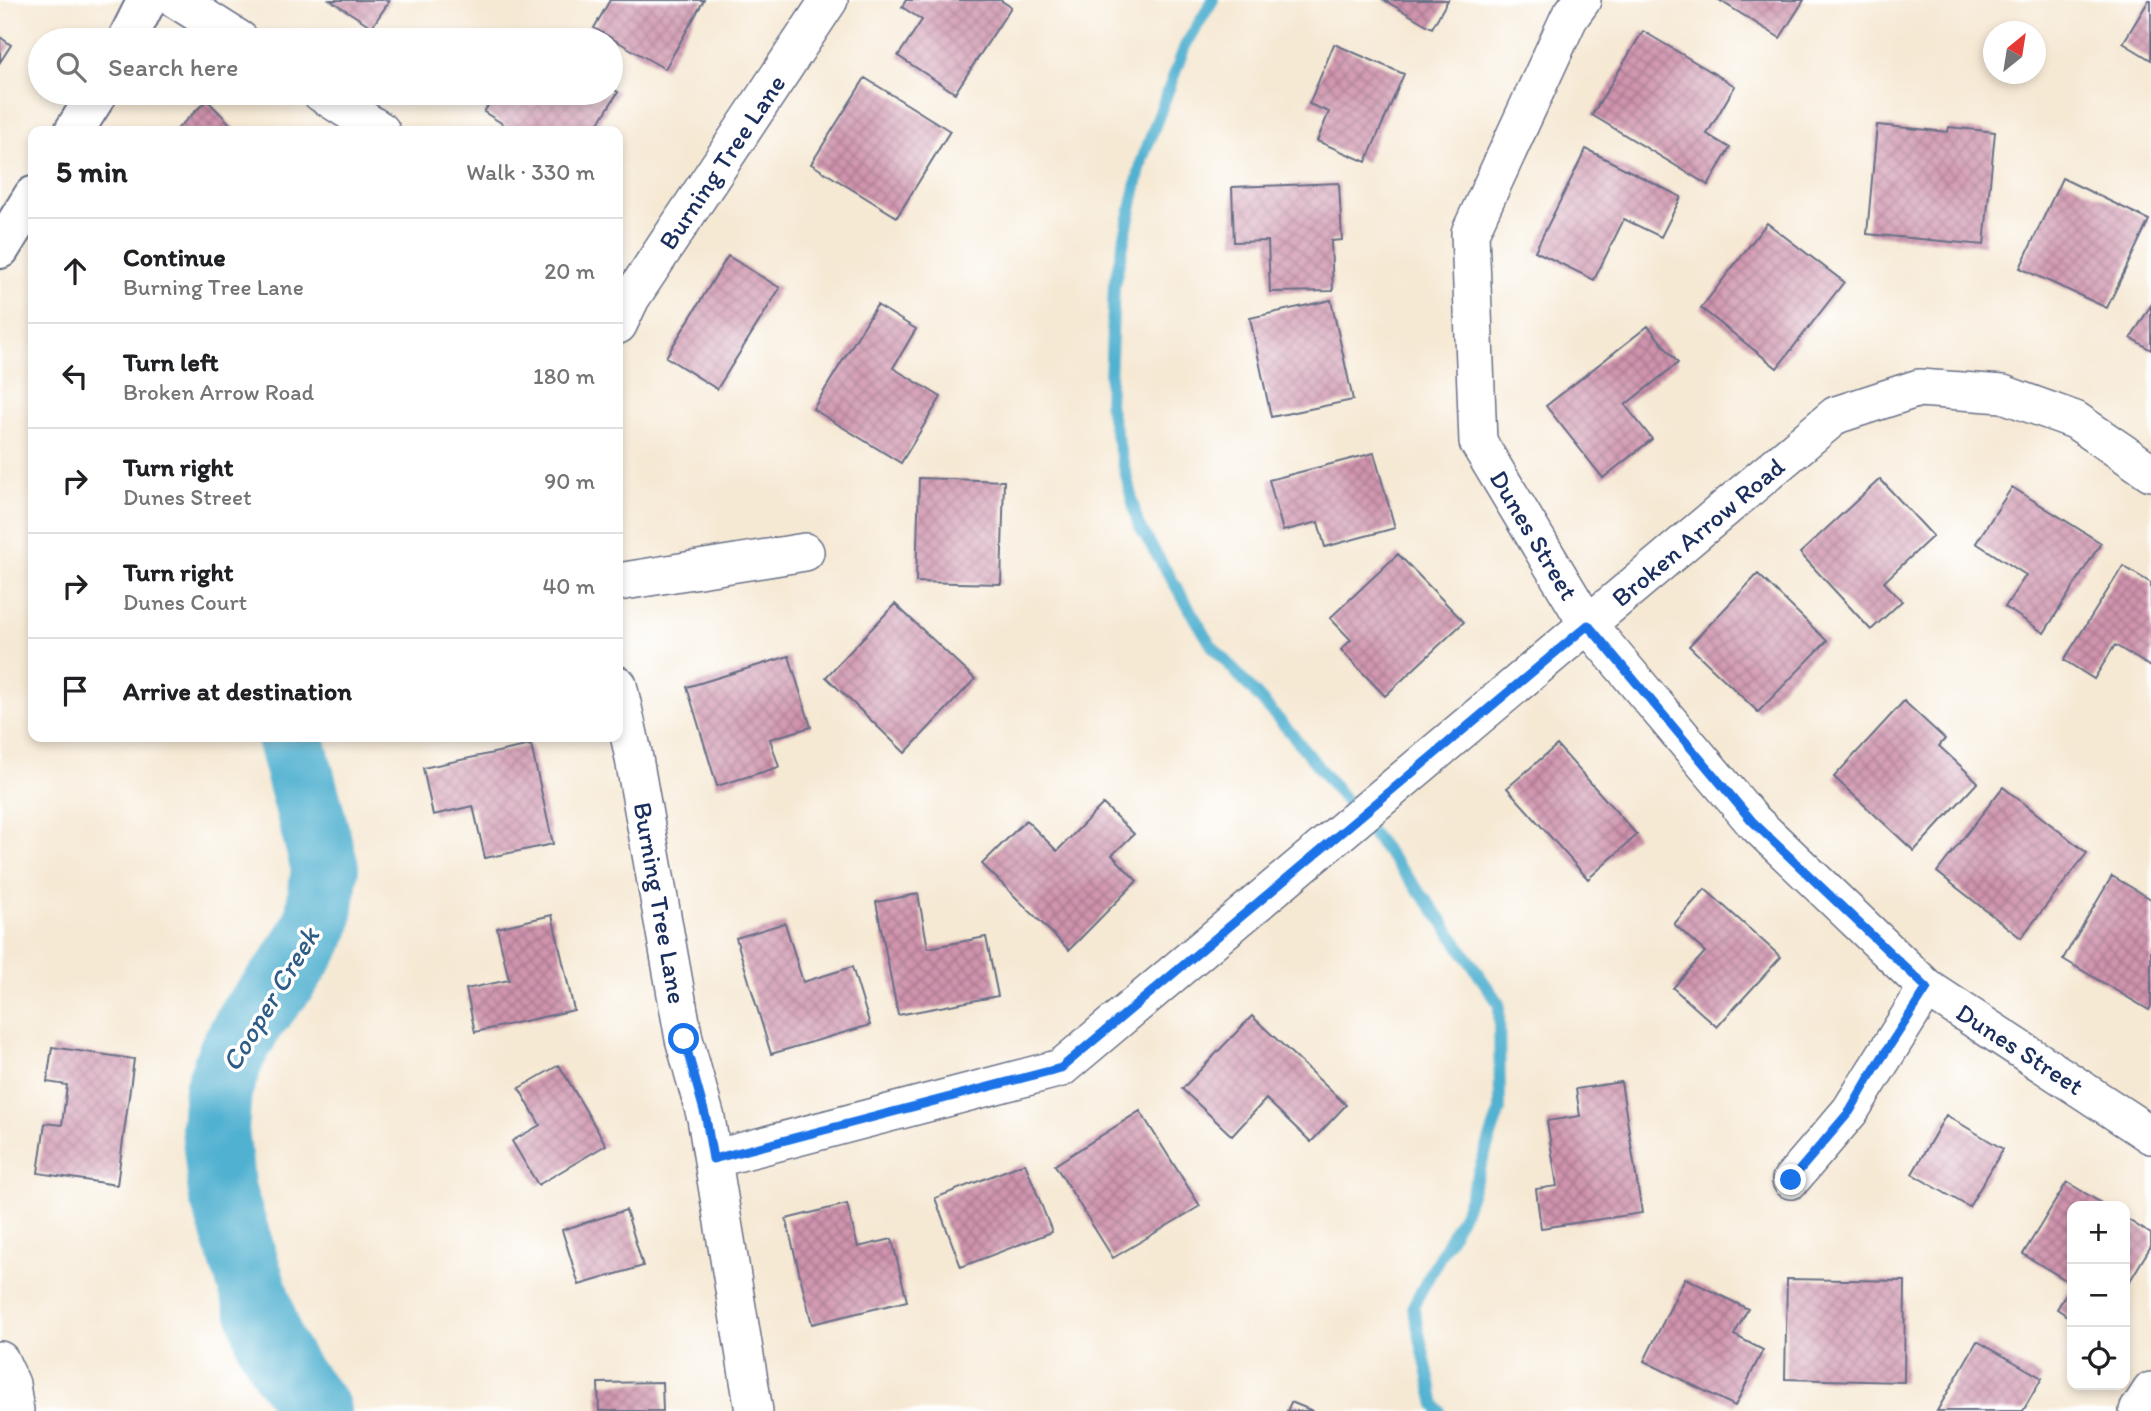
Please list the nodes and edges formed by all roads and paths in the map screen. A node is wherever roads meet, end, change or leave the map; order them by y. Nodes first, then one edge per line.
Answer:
1 (147, 0) edge
2 (177, 0) edge
3 (829, 0) edge
4 (1582, 0) edge
5 (133, 28) edge
6 (221, 28) edge
7 (90, 105) edge
8 (340, 105) edge
9 (77, 126) edge
10 (373, 126) edge
11 (28, 203) edge
12 (0, 249) edge
13 (623, 303) edge
14 (2151, 472) edge
15 (805, 552) dead end
16 (623, 581) edge
17 (1588, 625) junction
18 (623, 708) edge
19 (1927, 988) junction
20 (2151, 1135) edge
21 (713, 1159) junction
22 (1791, 1180) dead end
23 (0, 1360) edge
24 (2151, 1391) edge
25 (15, 1411) edge
26 (754, 1411) edge
27 (2138, 1411) edge

1 - 5 street
2 - 6 street
3 - 13 street, Burning Tree Lane
4 - 17 street, Dunes Street
7 - 9 street
8 - 10 street
11 - 12 street
14 - 17 street, Broken Arrow Road
15 - 16 street
17 - 19 street, Dunes Street
17 - 21 street, Broken Arrow Road
18 - 21 street, Burning Tree Lane
19 - 20 street, Dunes Street
19 - 22 street
21 - 26 street, Burning Tree Lane
23 - 25 street
24 - 27 street

